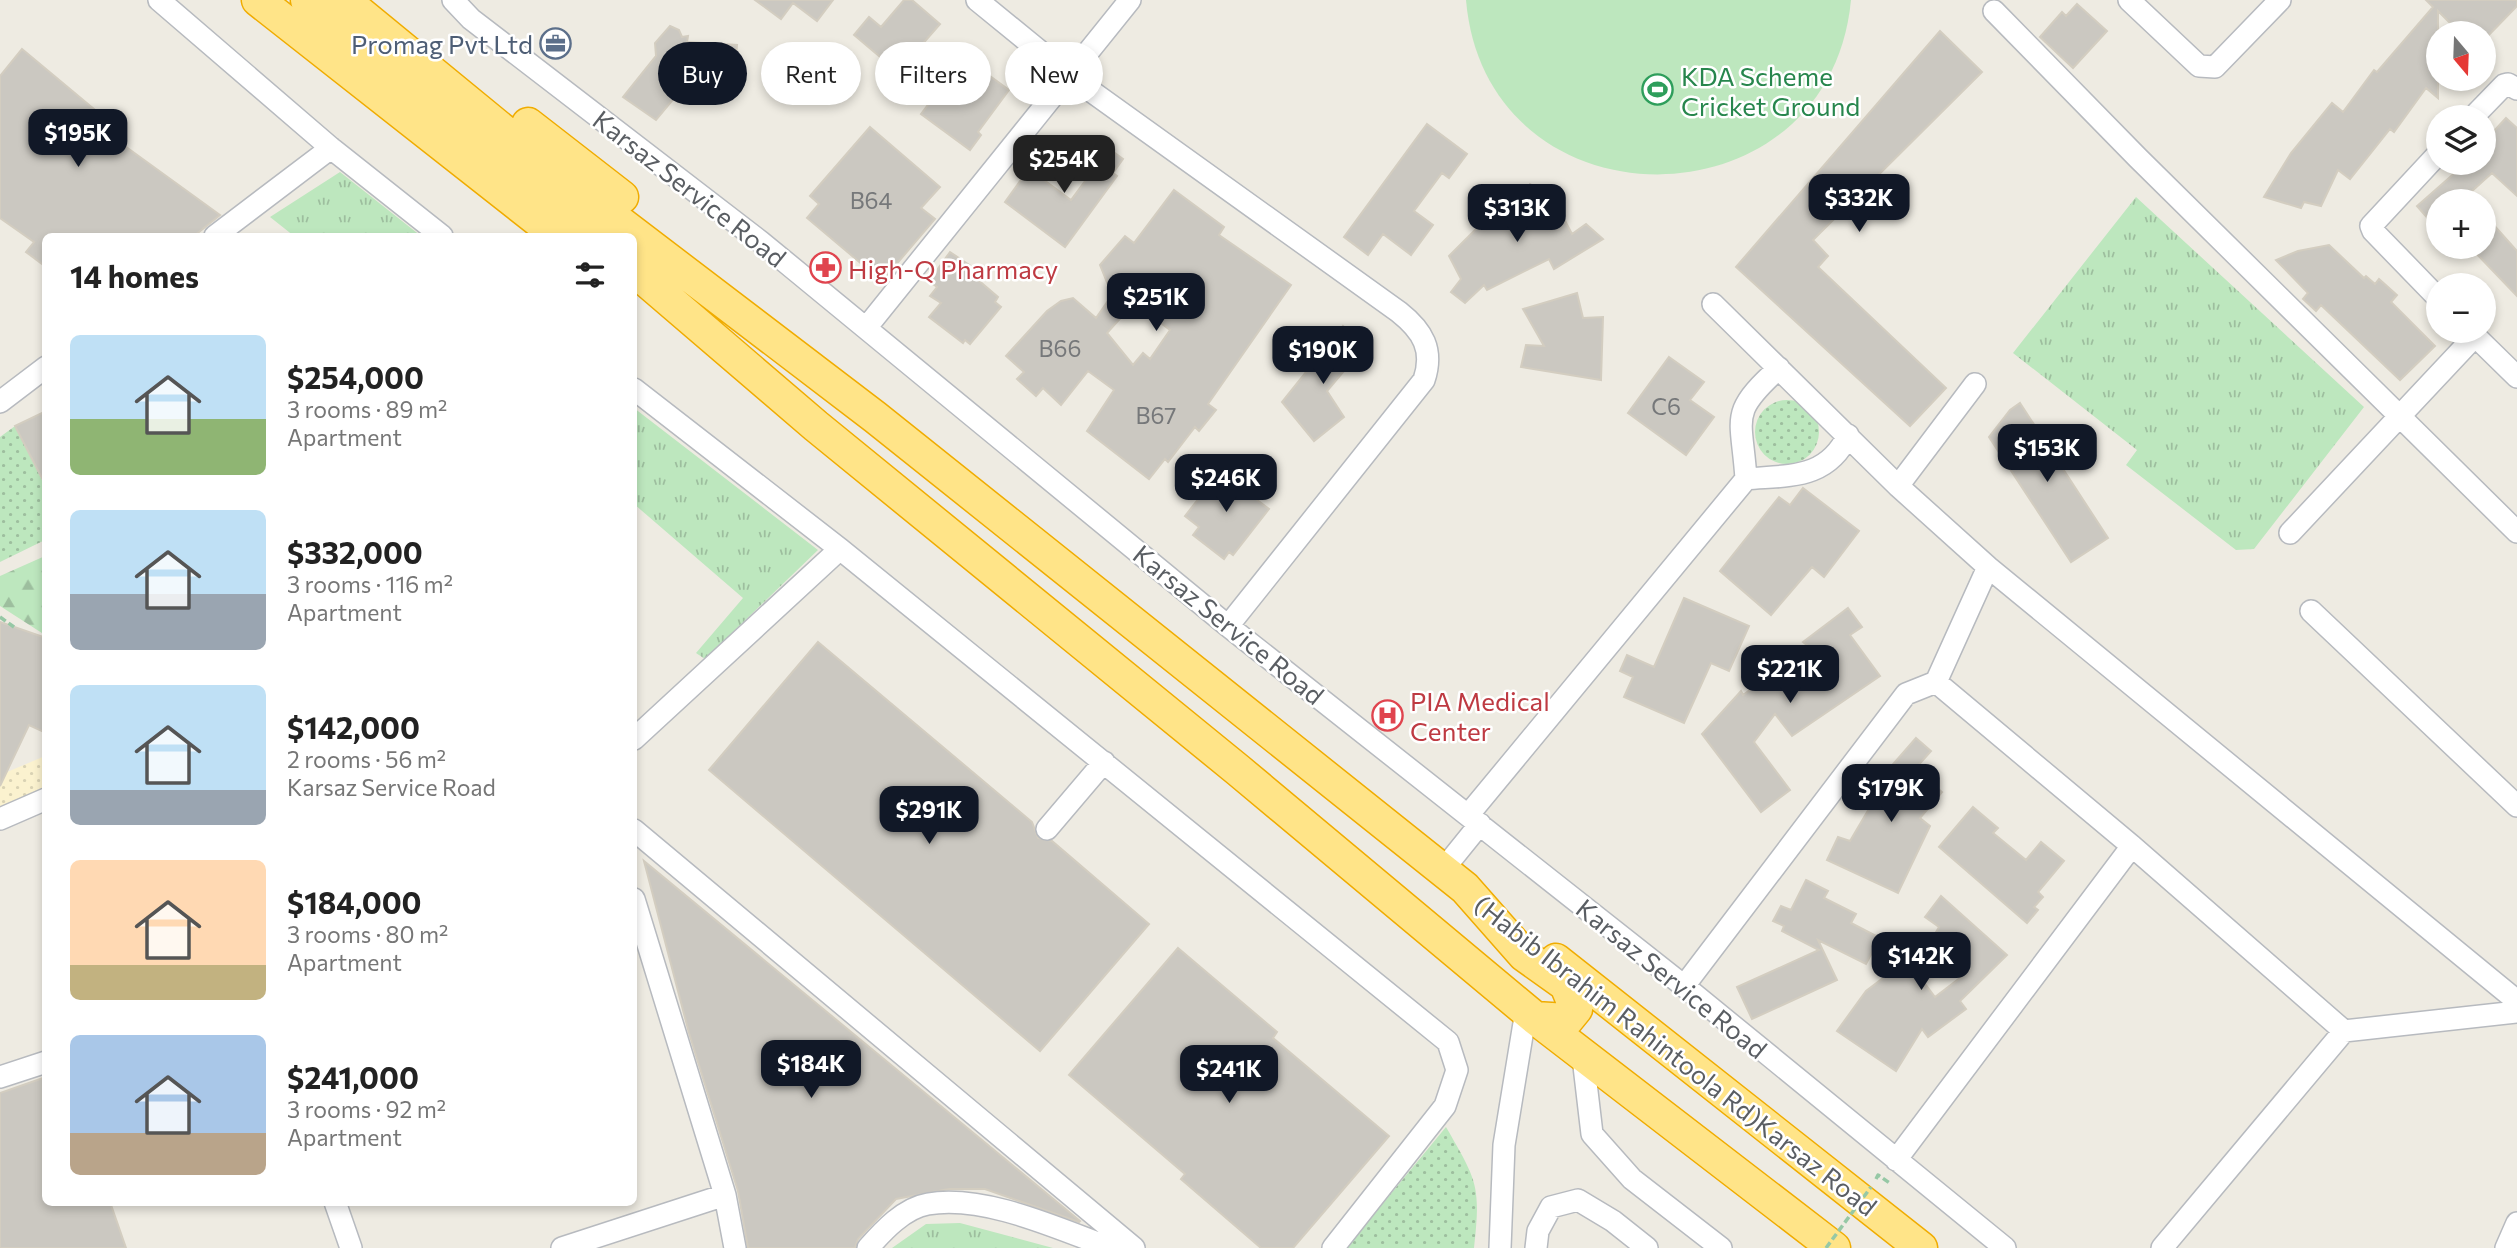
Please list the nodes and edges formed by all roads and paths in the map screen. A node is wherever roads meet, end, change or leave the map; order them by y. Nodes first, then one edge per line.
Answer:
1 (159, 0) edge
2 (258, 0) edge
3 (307, 0) edge
4 (344, 0) edge
5 (379, 0) edge
6 (453, 0) edge
7 (977, 0) edge
8 (1130, 0) edge
9 (2129, 0) edge
10 (2280, 0) edge
11 (1994, 11) dead end
12 (1028, 42) edge
13 (1097, 42) edge
14 (2517, 89) edge
15 (1103, 100) edge
16 (1047, 105) edge
17 (2485, 105) edge
18 (331, 148) junction
19 (2426, 166) edge
20 (219, 233) edge
21 (438, 233) edge
22 (554, 233) edge
23 (589, 233) edge
24 (634, 233) edge
25 (637, 236) edge
26 (637, 273) edge
27 (2426, 286) edge
28 (637, 298) edge
29 (1713, 304) dead end
30 (866, 328) junction
31 (2463, 343) edge
32 (2482, 343) edge
33 (1779, 368) junction
34 (42, 370) edge
35 (2517, 377) edge
36 (1975, 384) dead end
37 (637, 391) edge
38 (0, 402) edge
39 (2401, 416) junction
40 (875, 417) junction
41 (816, 426) junction
42 (1848, 435) junction
43 (1746, 479) junction
44 (1898, 486) junction
45 (2517, 531) edge
46 (2290, 533) dead end
47 (840, 549) junction
48 (1988, 567) junction
49 (2311, 611) dead end
50 (0, 617) edge
51 (1228, 626) junction
52 (14, 627) dead end
53 (1936, 682) junction
54 (637, 736) edge
55 (1104, 762) junction
56 (42, 801) edge
57 (2517, 806) edge
58 (0, 819) edge
59 (1474, 819) junction
60 (1046, 829) dead end
61 (637, 833) edge
62 (2132, 846) junction
63 (1454, 879) junction
64 (637, 909) edge
65 (1684, 986) junction
66 (2517, 1001) edge
67 (1576, 1009) junction
68 (2517, 1012) edge
69 (1530, 1015) junction
70 (2344, 1031) junction
71 (1582, 1055) junction
72 (42, 1063) edge
73 (0, 1077) edge
74 (1896, 1160) junction
75 (1893, 1186) dead end
76 (725, 1195) junction
77 (335, 1206) edge
78 (2517, 1223) edge
79 (351, 1248) edge
80 (562, 1248) edge
81 (735, 1248) edge
82 (867, 1248) edge
83 (1111, 1248) edge
84 (1134, 1248) edge
85 (1334, 1248) edge
86 (1500, 1248) edge
87 (1536, 1248) edge
88 (1647, 1248) edge
89 (1721, 1248) edge
90 (1826, 1248) edge
91 (1834, 1248) edge
92 (1921, 1248) edge
93 (2005, 1248) edge
94 (2162, 1248) edge
95 (2506, 1248) edge

1 - 18 street
2 - 22 highway
3 - 23 highway
4 - 24 highway
5 - 40 highway
6 - 30 street, Karsaz Service Road
7 - 12 street
8 - 13 street
9 - 10 street
11 - 39 street
14 - 17 street
15 - 51 street
16 - 30 street
18 - 20 street
18 - 21 street
19 - 27 street
25 - 40 highway
26 - 41 highway
28 - 41 highway
29 - 33 street
30 - 51 street, Karsaz Service Road
31 - 39 street
32 - 35 street
33 - 42 street
33 - 43 street
34 - 38 street
36 - 44 street
37 - 47 street
39 - 45 street
39 - 46 street
40 - 63 highway
41 - 69 highway
42 - 43 street
42 - 44 street
43 - 59 street
44 - 48 street
47 - 54 street
47 - 55 street
48 - 53 street
48 - 66 street
49 - 57 street
50 - 52 path
51 - 59 street, Karsaz Service Road
53 - 62 street
53 - 65 street
55 - 60 street
55 - 85 street
56 - 58 street
59 - 63 street
59 - 65 street, Karsaz Service Road
61 - 84 street
62 - 70 street
62 - 74 street
63 - 67 highway
63 - 92 highway, (Habib Ibrahim Rahintoola Rd)Karsaz Road
64 - 76 street
65 - 74 street, Karsaz Service Road
67 - 69 highway
67 - 71 street
68 - 70 street
69 - 71 highway
69 - 86 street
70 - 94 street
71 - 89 street
71 - 91 highway
72 - 73 street
74 - 93 street, Karsaz Service Road
75 - 90 path, bridge
76 - 80 street
76 - 81 street
77 - 79 street
78 - 95 street
82 - 83 street
87 - 88 street

